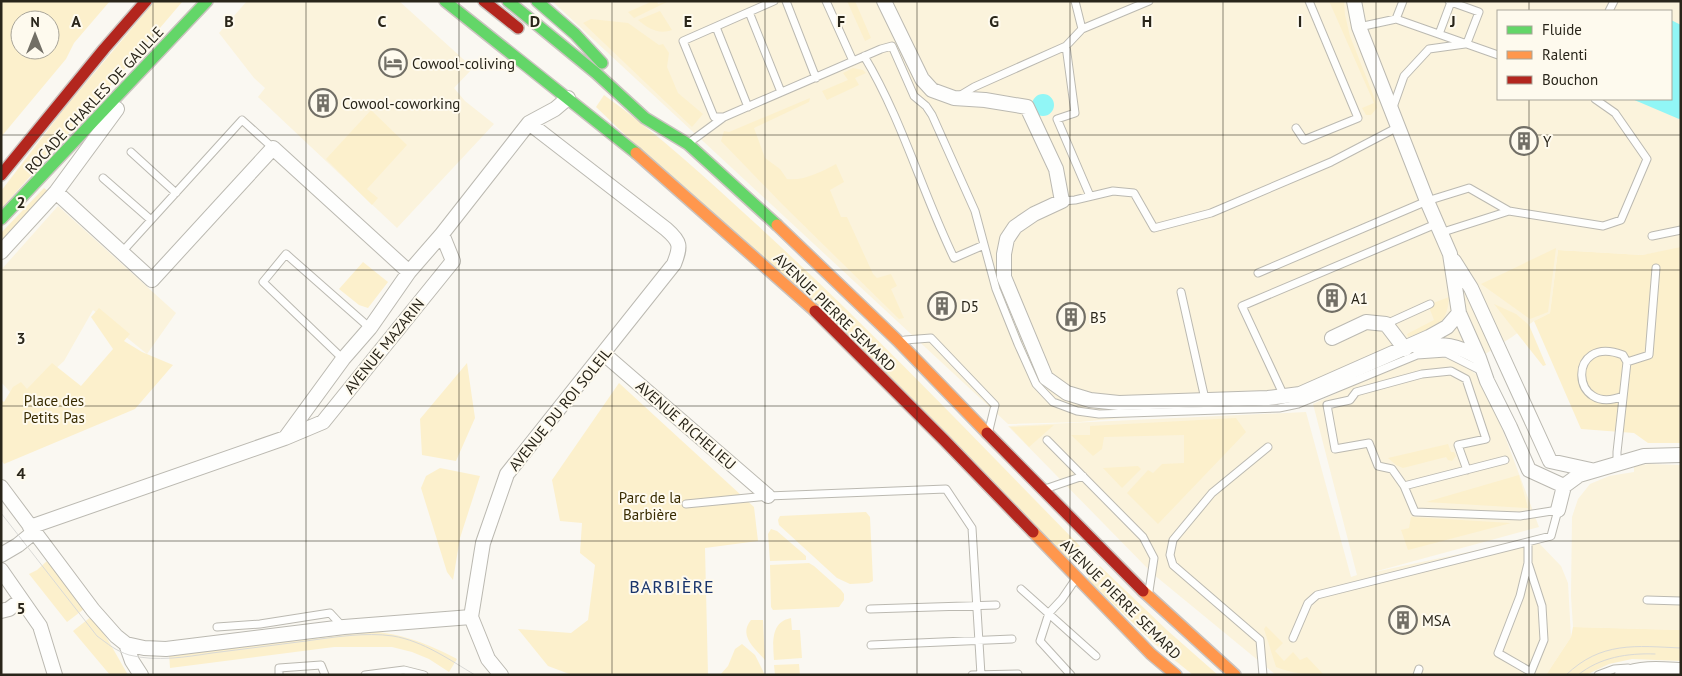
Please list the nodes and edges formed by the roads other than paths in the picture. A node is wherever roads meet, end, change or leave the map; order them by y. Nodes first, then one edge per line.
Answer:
1 (146, 1) edge
2 (200, 1) edge
3 (207, 1) edge
4 (215, 1) edge
5 (445, 1) edge
6 (484, 1) edge
7 (508, 1) edge
8 (537, 1) edge
9 (774, 1) edge
10 (786, 1) edge
11 (826, 1) edge
12 (884, 1) edge
13 (1075, 1) edge
14 (1149, 1) edge
15 (1308, 1) edge
16 (1354, 1) edge
17 (1403, 1) edge
18 (1450, 2) edge
19 (749, 12) junction
20 (1396, 19) junction
21 (189, 20) junction
22 (716, 27) junction
23 (1358, 27) junction
24 (1082, 29) junction
25 (526, 34) dead end
26 (1439, 34) junction
27 (1467, 43) junction
28 (1066, 46) junction
29 (159, 54) junction
30 (1497, 55) edge
31 (864, 56) junction
32 (853, 61) junction
33 (572, 68) dead end
34 (609, 70) dead end
35 (816, 78) junction
36 (781, 92) junction
37 (568, 98) junction
38 (954, 98) junction
39 (1597, 100) edge
40 (748, 106) junction
41 (653, 109) dead end
42 (1392, 110) junction
43 (724, 117) junction
44 (645, 118) junction
45 (530, 123) junction
46 (1398, 127) junction
47 (1296, 128) dead end
48 (688, 144) junction
49 (273, 148) junction
50 (131, 152) dead end
51 (13, 161) joint
52 (1, 174) edge
53 (103, 178) dead end
54 (56, 192) junction
55 (176, 193) junction
56 (1090, 196) junction
57 (1062, 201) junction
58 (1427, 201) junction
59 (1508, 211) junction
60 (1, 219) edge
61 (151, 220) junction
62 (1438, 229) junction
63 (1681, 230) edge
64 (442, 234) junction
65 (1652, 236) dead end
66 (984, 245) junction
67 (1, 252) edge
68 (122, 252) junction
69 (1450, 254) junction
70 (1656, 268) dead end
71 (409, 272) junction
72 (1258, 273) dead end
73 (1181, 292) dead end
74 (1430, 304) dead end
75 (1459, 313) junction
76 (1386, 324) junction
77 (370, 328) junction
78 (1332, 338) dead end
79 (898, 340) junction
80 (1405, 349) junction
81 (604, 354) junction
82 (1479, 358) junction
83 (343, 359) junction
84 (1627, 362) junction
85 (1484, 372) junction
86 (1284, 396) junction
87 (1623, 396) junction
88 (1205, 399) junction
89 (988, 433) junction
90 (284, 438) junction
91 (1047, 440) dead end
92 (1268, 447) dead end
93 (1681, 455) edge
94 (1505, 460) dead end
95 (1617, 463) junction
96 (1467, 470) junction
97 (1591, 470) junction
98 (1082, 476) junction
99 (1404, 486) junction
100 (1564, 486) junction
101 (1, 488) edge
102 (1042, 490) junction
103 (768, 496) junction
104 (686, 504) dead end
105 (1558, 510) junction
106 (32, 530) junction
107 (1528, 543) junction
108 (1, 554) edge
109 (1528, 563) junction
110 (1, 570) edge
111 (1077, 577) junction
112 (1021, 589) dead end
113 (1149, 597) junction
114 (21, 600) junction
115 (1647, 600) dead end
116 (1681, 601) edge
117 (996, 604) dead end
118 (977, 605) junction
119 (870, 609) dead end
120 (1, 611) edge
121 (1049, 613) junction
122 (471, 617) junction
123 (217, 627) dead end
124 (344, 627) junction
125 (1293, 638) dead end
126 (1012, 639) dead end
127 (979, 640) junction
128 (126, 644) junction
129 (871, 645) dead end
130 (1096, 656) dead end
131 (1649, 668) junction
132 (1681, 670) edge
133 (1531, 673) edge
134 (981, 674) edge
135 (1018, 674) edge
136 (55, 675) edge
137 (141, 675) edge
138 (279, 675) edge
139 (325, 675) edge
140 (365, 675) edge
141 (424, 675) edge
142 (501, 675) edge
143 (972, 675) edge
144 (1071, 675) edge
145 (1176, 675) edge
146 (1235, 675) edge
147 (1263, 675) edge
148 (1598, 675) edge
149 (1622, 675) edge

1 - 51 main road, ROCADE CHARLES DE GAULLE
2 - 21 main road
3 - 21 main road, ROCADE CHARLES DE GAULLE
4 - 21 main road
5 - 37 main road, AVENUE PIERRE SEMARD
6 - 25 main road
7 - 44 main road, AVENUE PIERRE SEMARD
8 - 34 main road
9 - 19 lane
10 - 35 lane
11 - 32 lane
12 - 38 street
13 - 24 lane
14 - 24 lane
15 - 47 lane
16 - 23 street
17 - 20 lane
18 - 26 lane
18 - 27 lane
19 - 22 lane
19 - 36 lane
20 - 23 lane
20 - 26 lane
21 - 29 main road, ROCADE CHARLES DE GAULLE
22 - 40 lane
22 - 43 lane
23 - 42 street
24 - 28 lane
26 - 27 lane
27 - 30 lane
27 - 42 lane
28 - 38 lane
28 - 56 lane
29 - 54 street
29 - 60 main road, ROCADE CHARLES DE GAULLE
31 - 32 lane
31 - 66 lane
31 - 66 lane
32 - 35 lane
33 - 44 main road
35 - 36 lane
36 - 40 lane
37 - 45 street, AVENUE MAZARIN
37 - 111 main road, AVENUE PIERRE SEMARD
38 - 57 street
39 - 59 lane
40 - 43 lane
41 - 48 main road
42 - 46 street
43 - 48 lane
44 - 48 main road, AVENUE PIERRE SEMARD
45 - 64 street, AVENUE MAZARIN
45 - 81 street, AVENUE DU ROI SOLEIL
46 - 56 lane
46 - 58 street
48 - 79 main road, AVENUE PIERRE SEMARD
49 - 55 lane
49 - 68 street
49 - 71 street
50 - 55 lane
51 - 52 street
53 - 61 lane
54 - 67 street
54 - 68 street
55 - 61 lane
56 - 57 lane
57 - 88 street
58 - 59 lane
58 - 62 street
58 - 72 lane
59 - 62 lane
61 - 68 lane
62 - 69 street
62 - 86 lane
63 - 65 lane
64 - 71 street, AVENUE MAZARIN
64 - 90 street, AVENUE MAZARIN
66 - 85 lane
69 - 75 street
69 - 97 street
70 - 84 lane
71 - 77 street, AVENUE MAZARIN
73 - 88 lane
74 - 76 lane
75 - 80 street
75 - 82 street
76 - 78 street
76 - 80 street
77 - 83 street, AVENUE MAZARIN
77 - 83 lane
79 - 89 main road, AVENUE PIERRE SEMARD
79 - 89 lane
80 - 82 street
80 - 86 street
81 - 103 street, AVENUE RICHELIEU
81 - 122 street, AVENUE DU ROI SOLEIL
82 - 85 street
83 - 90 street, AVENUE MAZARIN
84 - 87 lane
84 - 87 lane
85 - 100 street
86 - 88 street
87 - 95 lane
89 - 102 main road, AVENUE PIERRE SEMARD
90 - 106 street, AVENUE MAZARIN
91 - 98 lane
92 - 147 lane
93 - 95 street
94 - 96 lane
95 - 97 street
96 - 99 lane
96 - 99 lane
97 - 100 street
98 - 102 lane
98 - 113 lane
99 - 105 lane
100 - 105 street
101 - 106 street
102 - 113 main road, AVENUE PIERRE SEMARD
103 - 104 lane
103 - 118 lane
105 - 107 lane
106 - 108 street, AVENUE MAZARIN
106 - 128 street
107 - 109 lane
107 - 125 lane
109 - 133 lane
109 - 133 lane
110 - 114 street
111 - 121 lane
111 - 145 main road, AVENUE PIERRE SEMARD
112 - 121 lane
113 - 146 main road, AVENUE PIERRE SEMARD
114 - 120 street
114 - 136 street
115 - 116 lane
117 - 118 lane
118 - 119 lane
118 - 127 lane
121 - 130 lane
121 - 144 lane
122 - 124 street
122 - 142 street
123 - 124 lane
124 - 128 street
126 - 127 lane
127 - 129 lane
127 - 134 lane
128 - 137 street
131 - 132 street
131 - 148 lane
131 - 149 street
134 - 135 lane
134 - 143 lane
138 - 139 lane
140 - 141 lane

